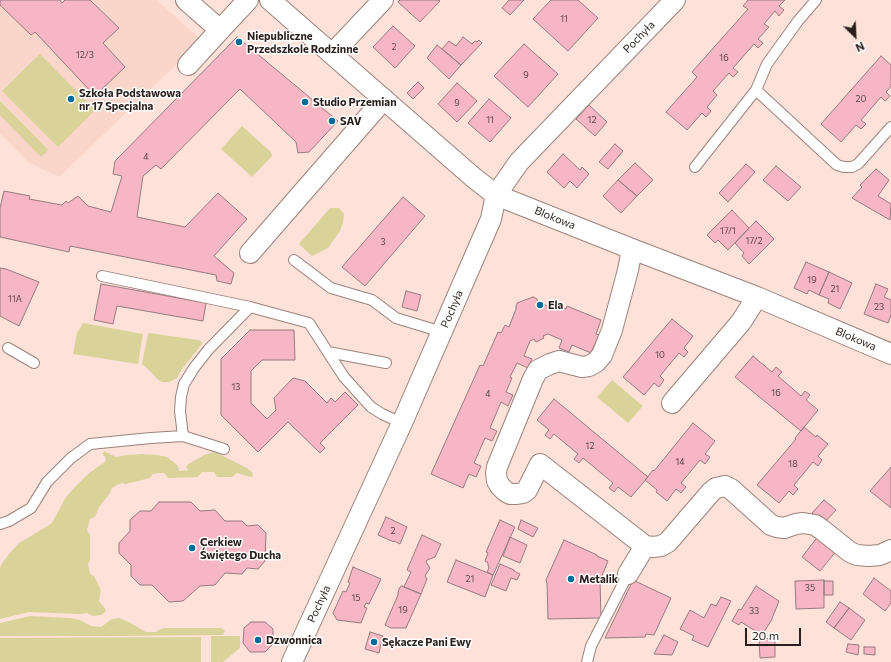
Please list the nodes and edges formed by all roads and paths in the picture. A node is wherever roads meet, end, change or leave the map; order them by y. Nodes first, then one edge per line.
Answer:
1 (186, 0) edge
2 (248, 0) edge
3 (270, 0) edge
4 (383, 0) edge
5 (675, 0) edge
6 (816, 0) edge
7 (220, 30) junction
8 (332, 54) junction
9 (188, 65) dead end
10 (756, 90) junction
11 (384, 99) junction
12 (891, 127) edge
13 (695, 167) dead end
14 (496, 194) junction
15 (632, 249) junction
16 (250, 253) dead end
17 (294, 260) dead end
18 (102, 276) dead end
19 (757, 297) junction
20 (250, 307) junction
21 (442, 332) junction
22 (8, 348) dead end
23 (328, 352) junction
24 (891, 354) edge
25 (34, 363) dead end
26 (386, 363) dead end
27 (672, 403) dead end
28 (402, 423) junction
29 (183, 436) junction
30 (224, 449) dead end
31 (0, 524) edge
32 (645, 546) junction
33 (891, 550) edge
34 (628, 574) joint
35 (292, 662) edge
36 (587, 662) edge

1 - 7 street
2 - 7 street
3 - 8 street, Blokowa
4 - 8 street
5 - 14 street, Pochyła
6 - 10 lane
7 - 9 street
8 - 11 street, Blokowa
10 - 12 lane
10 - 13 lane
11 - 14 street, Blokowa
11 - 16 street
14 - 15 street, Blokowa
14 - 21 street, Pochyła
15 - 19 street, Blokowa
15 - 32 street
17 - 21 lane
18 - 20 lane
19 - 24 street, Blokowa
19 - 27 street
20 - 23 lane
20 - 29 lane
21 - 28 street, Pochyła
22 - 25 lane
23 - 26 lane
23 - 28 lane
28 - 35 street, Pochyła
29 - 30 lane
29 - 31 lane
32 - 33 street
32 - 34 street
34 - 36 lane

